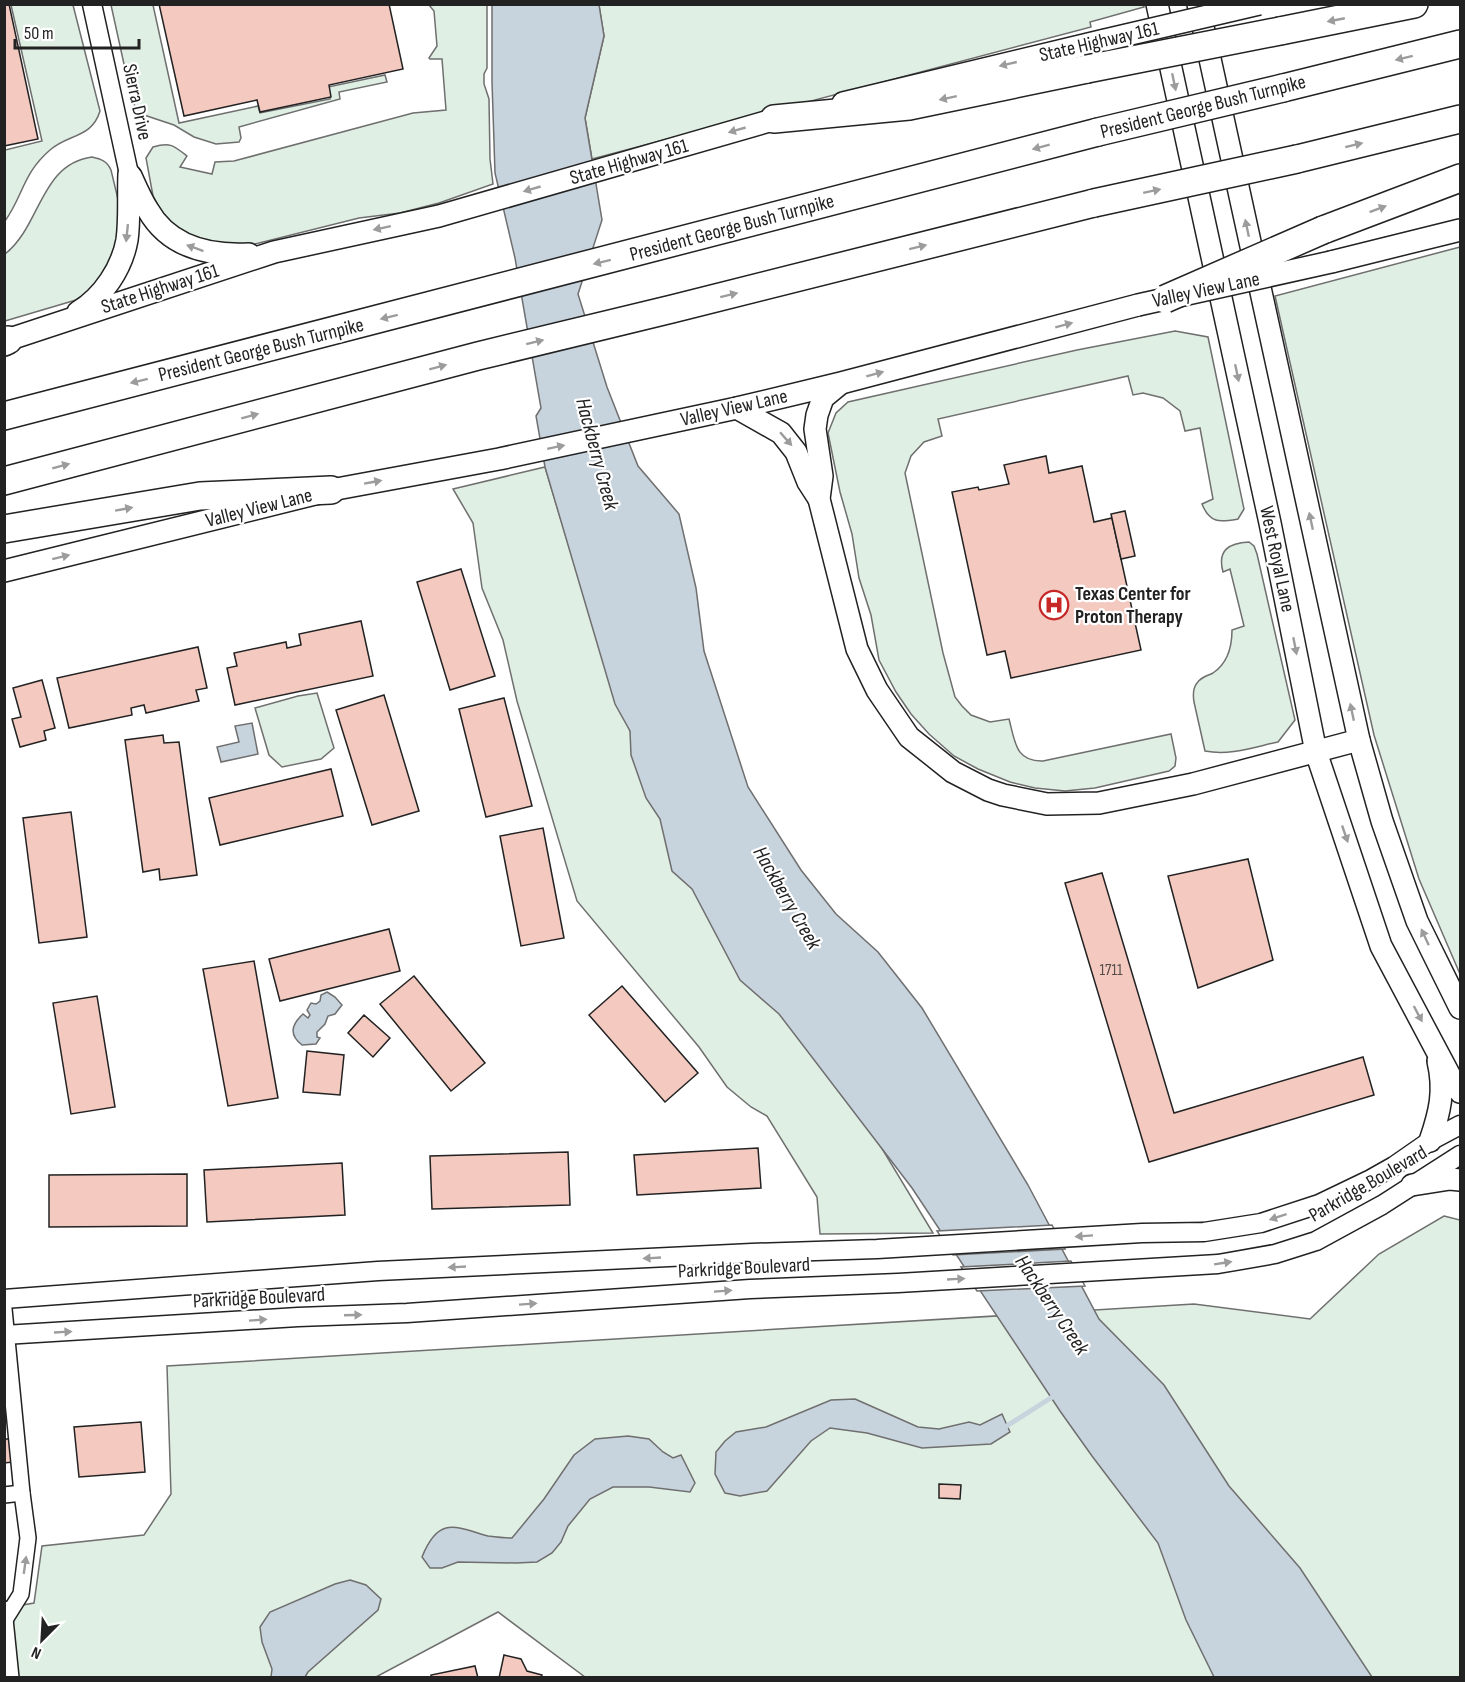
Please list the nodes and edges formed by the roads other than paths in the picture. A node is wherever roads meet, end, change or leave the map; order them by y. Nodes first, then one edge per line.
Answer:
1 (92, 4) edge
2 (1157, 4) edge
3 (1198, 4) edge
4 (1259, 4) edge
5 (1414, 4) edge
6 (1461, 45) edge
7 (774, 119) junction
8 (1461, 119) edge
9 (129, 174) junction
10 (1461, 178) edge
11 (1461, 230) edge
12 (273, 252) junction
13 (1165, 299) junction
14 (51, 326) junction
15 (6, 341) edge
16 (841, 383) junction
17 (737, 408) junction
18 (4, 416) edge
19 (4, 481) edge
20 (331, 490) junction
21 (819, 499) junction
22 (4, 529) edge
23 (4, 571) edge
24 (1359, 740) junction
25 (1316, 752) junction
26 (1461, 1008) edge
27 (1434, 1046) junction
28 (1461, 1092) edge
29 (1461, 1125) edge
30 (1430, 1141) junction
31 (1461, 1155) edge
32 (1461, 1180) edge
33 (1412, 1185) junction
34 (4, 1299) edge
35 (4, 1309) edge
36 (6, 1335) edge
37 (10, 1415) edge
38 (22, 1492) junction
39 (4, 1495) edge
40 (5, 1614) edge
41 (11, 1677) edge

1 - 9 street, Sierra Drive
2 -> 25 main road, West Royal Lane
24 -> 3 main road, West Royal Lane
4 -> 7 main road, State Highway 161, bridge
5 -> 7 highway, bridge
6 -> 18 highway, President George Bush Turnpike, bridge
7 -> 12 main road, State Highway 161
19 -> 8 highway, bridge
12 -> 9 main road
9 -> 14 main road
13 -> 10 highway, bridge
11 - 13 main road, Valley View Lane, bridge
12 - 14 main road, State Highway 161
16 -> 13 main road, Valley View Lane, bridge
14 - 15 main road, State Highway 161
16 - 17 main road, Valley View Lane
16 - 21 main road
20 -> 17 main road, Valley View Lane
17 -> 21 main road
22 -> 20 highway
23 -> 20 main road, Valley View Lane
21 - 25 main road
24 - 25 main road
26 -> 24 main road, West Royal Lane
25 -> 27 main road, West Royal Lane
27 - 28 main road, West Royal Lane
27 - 30 main road
29 - 30 street, Parkridge Boulevard
30 -> 34 street, Parkridge Boulevard
31 - 33 street, Parkridge Boulevard
32 - 33 main road
36 -> 33 street, Parkridge Boulevard
35 - 36 street
36 - 37 street
37 - 38 street
38 - 39 street
40 -> 38 street
40 - 41 street

